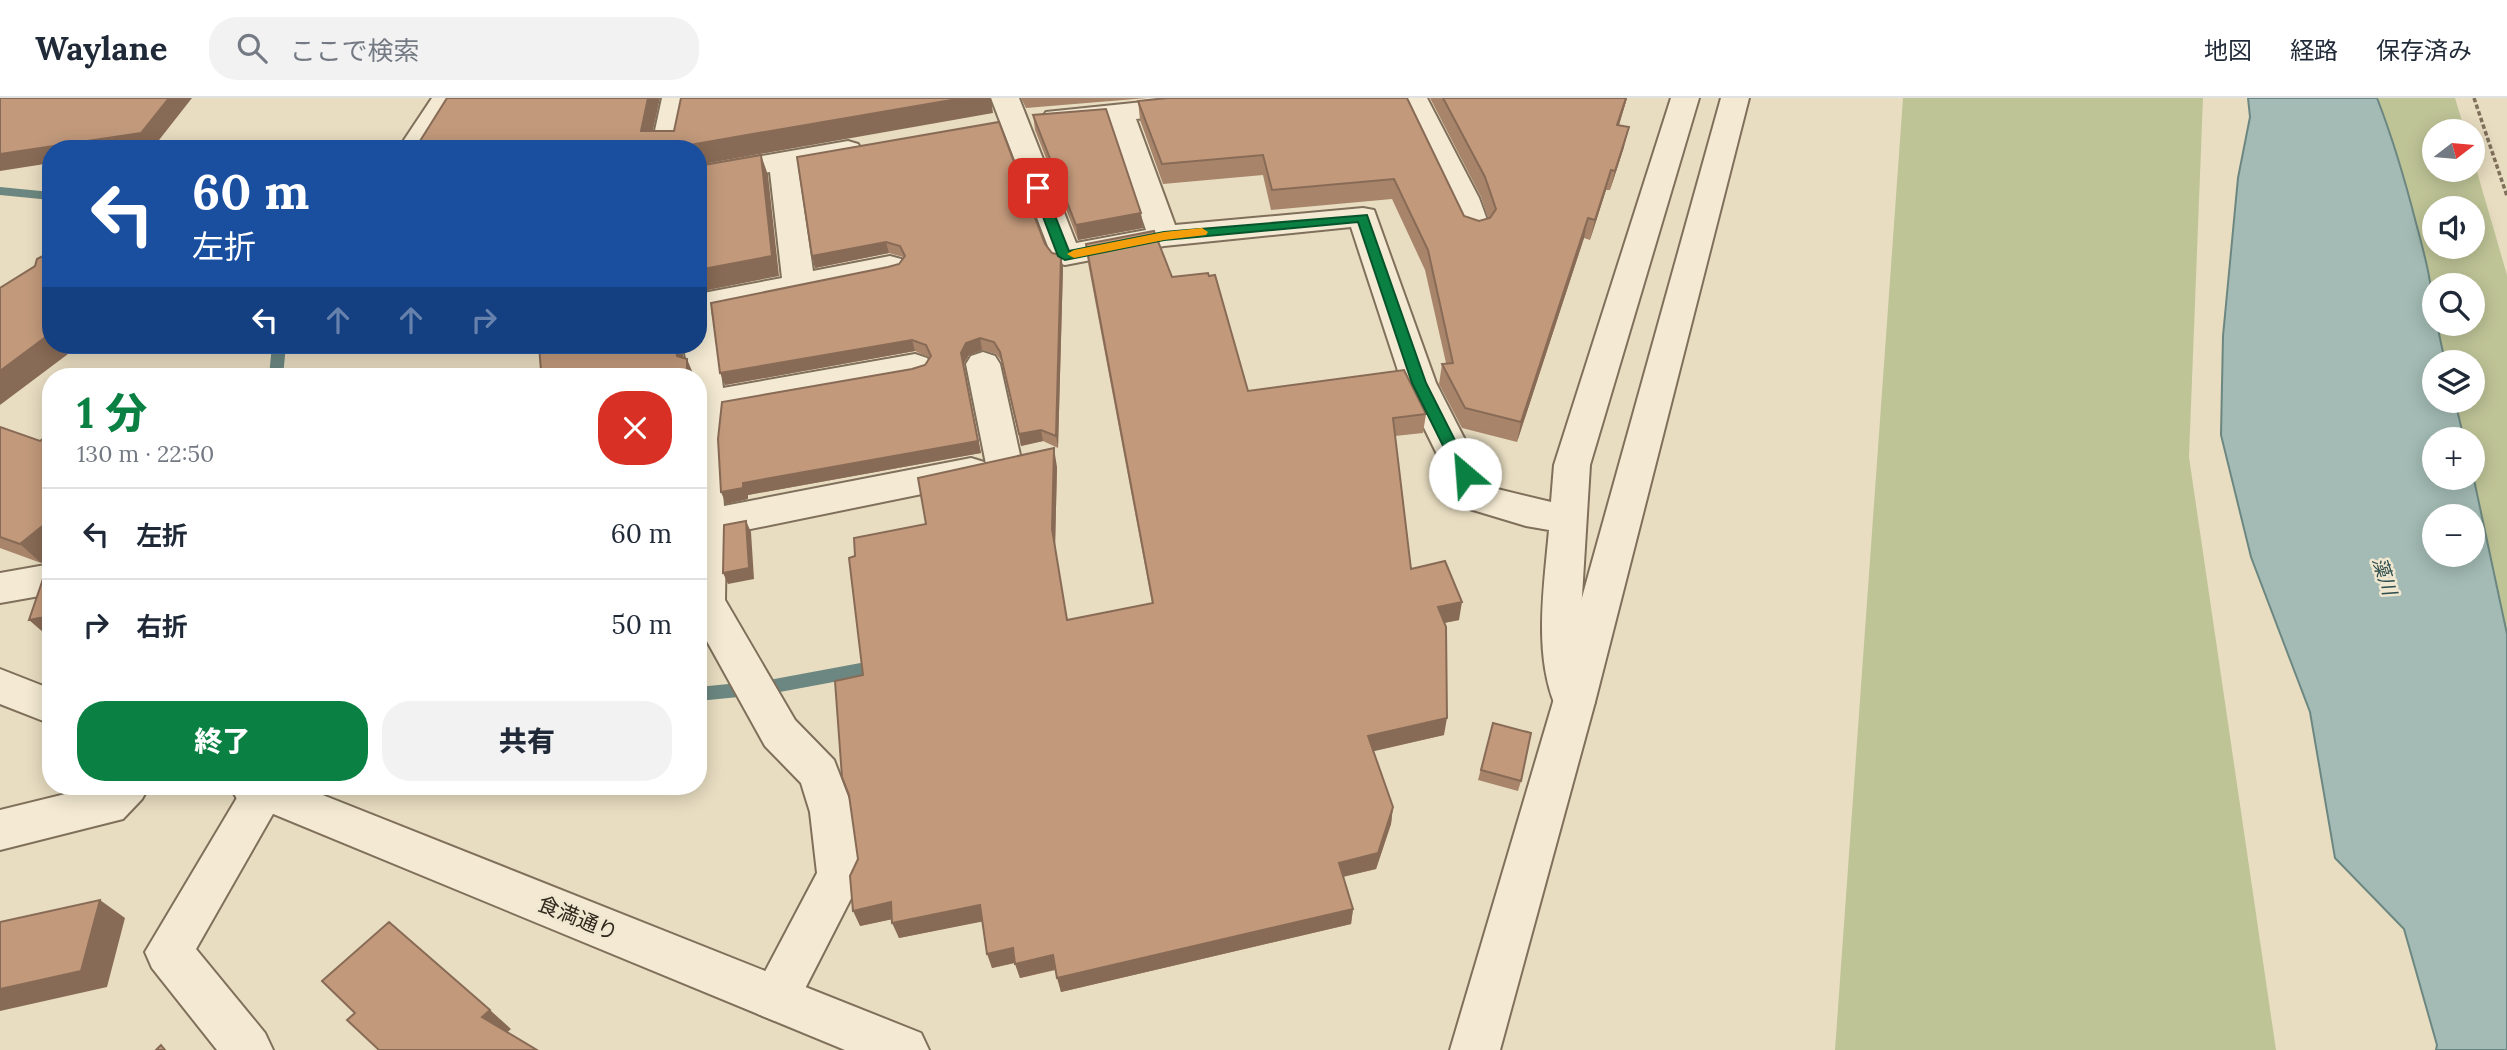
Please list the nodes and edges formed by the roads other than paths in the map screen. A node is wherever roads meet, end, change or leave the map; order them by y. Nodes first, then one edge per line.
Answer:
1 (446, 98) edge
2 (676, 98) edge
3 (1273, 98) edge
4 (1413, 98) edge
5 (1685, 98) edge
6 (1735, 98) edge
7 (1120, 113) junction
8 (1000, 115) edge
9 (418, 140) edge
10 (667, 140) edge
11 (877, 145) edge
12 (783, 161) junction
13 (707, 174) edge
14 (1475, 228) edge
15 (1164, 236) junction
16 (890, 266) edge
17 (800, 284) junction
18 (707, 303) edge
19 (983, 364) dead end
20 (915, 366) edge
21 (707, 394) edge
22 (708, 403) junction
23 (707, 409) edge
24 (1042, 457) edge
25 (1004, 464) junction
26 (1567, 519) junction
27 (707, 524) edge
28 (42, 581) edge
29 (0, 588) edge
30 (707, 605) edge
31 (0, 687) edge
32 (1574, 702) junction
33 (42, 703) edge
34 (118, 795) edge
35 (254, 795) edge
36 (275, 795) edge
37 (0, 830) edge
38 (775, 998) junction
39 (248, 1050) edge
40 (904, 1050) edge
41 (1475, 1050) edge

1 - 9 street
2 - 10 street
3 - 7 street
4 - 14 street
5 - 26 street
6 - 32 street
7 - 8 street
7 - 15 street
8 - 15 street
11 - 12 street
12 - 13 street
12 - 17 street
15 - 26 street
16 - 17 street
17 - 18 street
19 - 25 street
20 - 22 street
21 - 22 street
22 - 23 street
24 - 25 street
25 - 27 street
26 - 32 street
28 - 29 street
30 - 38 street
31 - 33 street
32 - 41 street
34 - 37 street
35 - 39 street
36 - 38 street, 食満通り
38 - 40 street, 食満通り

